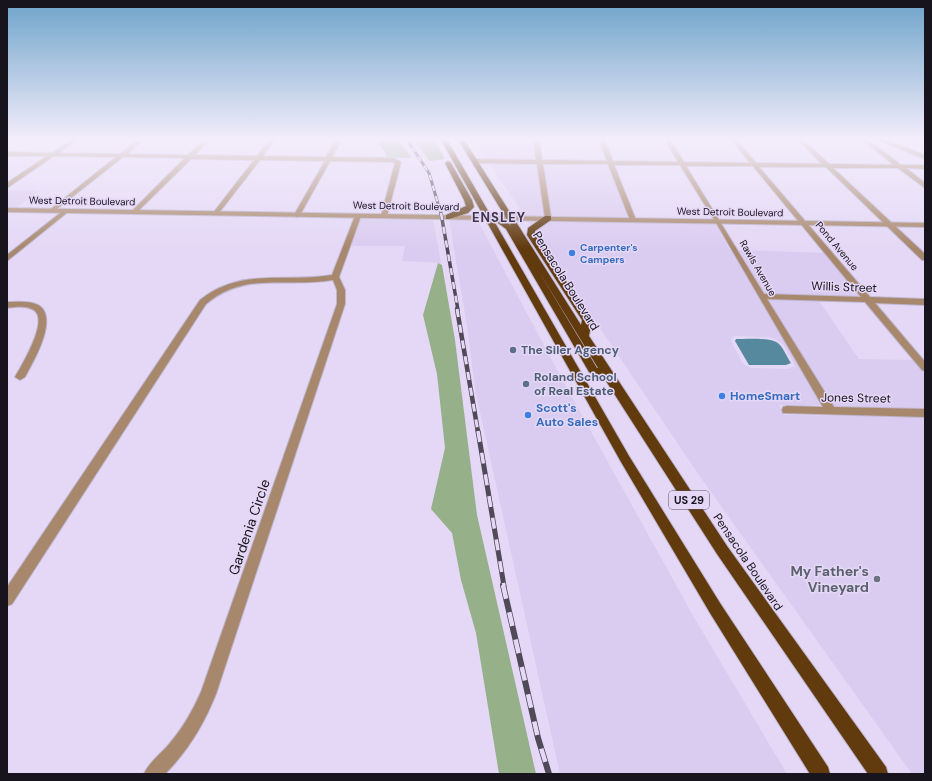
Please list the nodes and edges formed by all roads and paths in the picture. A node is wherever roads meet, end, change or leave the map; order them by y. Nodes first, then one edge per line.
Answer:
1 (25, 174) edge
2 (98, 174) edge
3 (172, 174) edge
4 (246, 174) edge
5 (320, 174) edge
6 (394, 174) edge
7 (455, 174) edge
8 (463, 174) edge
9 (470, 174) edge
10 (483, 174) edge
11 (542, 174) edge
12 (615, 174) edge
13 (688, 174) edge
14 (763, 174) edge
15 (837, 174) edge
16 (910, 174) edge
17 (7, 186) edge
18 (925, 186) edge
19 (7, 210) edge
20 (53, 210) junction
21 (66, 211) junction
22 (134, 212) junction
23 (216, 213) junction
24 (297, 214) junction
25 (358, 216) junction
26 (384, 216) junction
27 (449, 217) junction
28 (488, 217) junction
29 (510, 218) junction
30 (548, 218) junction
31 (633, 220) junction
32 (718, 222) junction
33 (804, 223) junction
34 (891, 225) junction
35 (925, 226) edge
36 (925, 258) edge
37 (7, 259) edge
38 (335, 277) junction
39 (762, 296) junction
40 (869, 300) junction
41 (925, 302) edge
42 (7, 305) edge
43 (584, 336) junction
44 (925, 368) edge
45 (20, 377) dead end
46 (611, 380) junction
47 (787, 410) dead end
48 (830, 410) junction
49 (925, 413) edge
50 (7, 599) edge
51 (153, 774) edge
52 (821, 774) edge
53 (878, 774) edge

1 - 17 street
2 - 20 street
3 - 22 street
4 - 23 street
5 - 24 street
6 - 26 street
7 - 27 highway
8 - 28 highway, US 29
9 - 29 highway
10 - 29 highway, Pensacola Boulevard / US 29
11 - 30 street
12 - 31 street
13 - 32 street, Rawls Avenue
14 - 33 street, Pond Avenue
15 - 34 street
16 - 18 street
19 - 20 street, West Detroit Boulevard
20 - 21 street, West Detroit Boulevard
21 - 22 street, West Detroit Boulevard
21 - 37 street
22 - 23 street, West Detroit Boulevard
23 - 24 street, West Detroit Boulevard
24 - 25 street, West Detroit Boulevard
25 - 26 street, West Detroit Boulevard
25 - 38 street
26 - 27 street, West Detroit Boulevard
27 - 28 street, West Detroit Boulevard
28 - 29 street, West Detroit Boulevard
28 - 46 highway
28 - 52 highway, US 29
29 - 30 street, West Detroit Boulevard
29 - 43 highway, Pensacola Boulevard / US 29
30 - 31 street, West Detroit Boulevard
30 - 43 highway
31 - 32 street, West Detroit Boulevard
32 - 33 street, West Detroit Boulevard
32 - 39 street, Rawls Avenue
33 - 34 street, West Detroit Boulevard
33 - 40 street, Pond Avenue
34 - 35 street, West Detroit Boulevard
34 - 36 street
38 - 50 street
38 - 51 street, Gardenia Circle
39 - 40 street, Willis Street
39 - 48 street, Rawls Avenue
40 - 41 street, Willis Street
40 - 44 street, Pond Avenue
42 - 45 street
43 - 46 highway, Pensacola Boulevard / US 29
46 - 53 highway, Pensacola Boulevard / US 29
47 - 48 street, Jones Street
48 - 49 street, Jones Street

